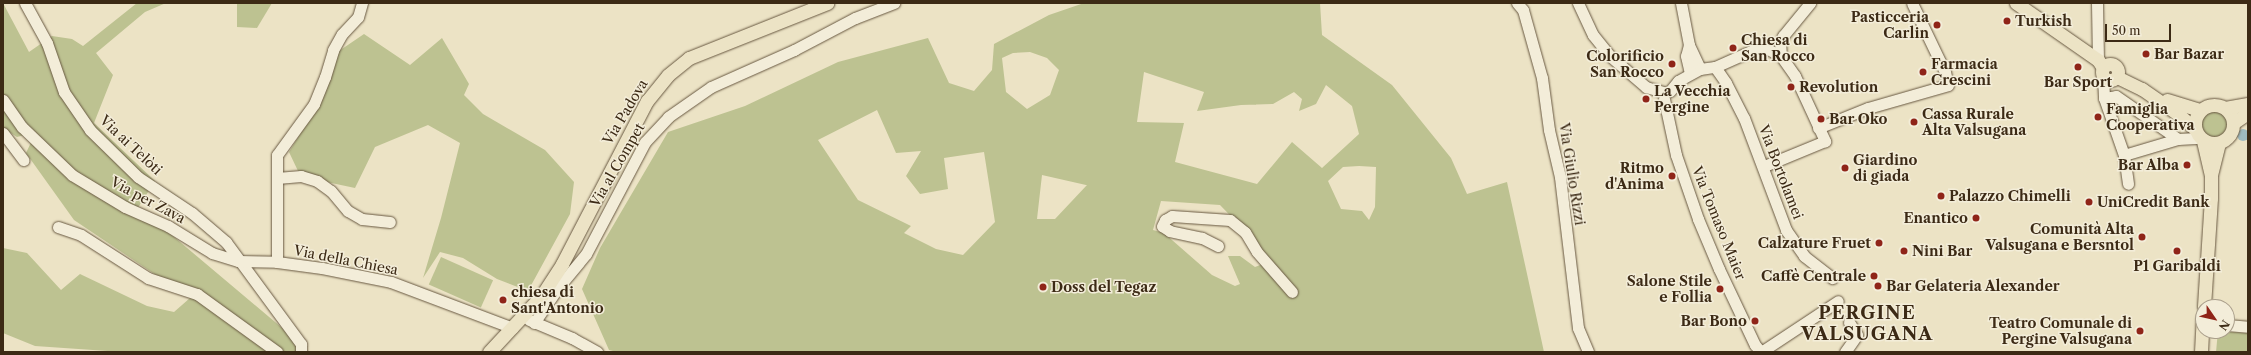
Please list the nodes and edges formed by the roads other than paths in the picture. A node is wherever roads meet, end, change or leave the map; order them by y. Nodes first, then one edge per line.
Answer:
1 (25, 3) edge
2 (362, 3) edge
3 (827, 3) edge
4 (894, 3) edge
5 (1517, 3) edge
6 (1578, 3) edge
7 (1681, 3) edge
8 (1810, 3) edge
9 (1912, 3) edge
10 (2016, 3) edge
11 (2097, 3) edge
12 (1781, 56) junction
13 (1715, 67) junction
14 (2101, 68) junction
15 (1695, 71) junction
16 (2142, 89) junction
17 (1666, 94) junction
18 (2104, 98) junction
19 (3, 100) edge
20 (2248, 104) edge
21 (2225, 108) junction
22 (2200, 110) junction
23 (2248, 113) edge
24 (2233, 124) junction
25 (1818, 128) junction
26 (3, 133) edge
27 (2199, 136) junction
28 (2178, 139) junction
29 (2219, 143) junction
30 (2124, 155) junction
31 (23, 160) dead end
32 (1764, 166) junction
33 (2211, 175) junction
34 (277, 178) junction
35 (2128, 184) dead end
36 (390, 222) dead end
37 (58, 226) dead end
38 (1218, 246) dead end
39 (238, 261) junction
40 (277, 262) junction
41 (1832, 278) dead end
42 (1292, 292) dead end
43 (2204, 299) edge
44 (1838, 301) dead end
45 (528, 320) junction
46 (1849, 322) dead end
47 (2235, 326) edge
48 (2248, 327) edge
49 (513, 328) junction
50 (2202, 339) edge
51 (276, 352) edge
52 (301, 352) edge
53 (489, 352) edge
54 (598, 352) edge
55 (1588, 352) edge
56 (1761, 352) edge
57 (1845, 352) edge
58 (2201, 352) edge

1 - 39 street, Via ai Telòti
2 - 34 street
3 - 45 main road, Via Padova
4 - 45 street, Via al Compet
5 - 55 street, Via Giulio Rizzi
6 - 17 street
7 - 15 street
8 - 12 street
9 - 25 street
10 - 14 main road
11 - 14 street
12 - 13 street
12 - 25 street
13 - 15 street
13 - 32 street, Via Bortolamei
14 - 16 main road
14 - 18 street
15 - 17 street
16 - 22 main road
16 - 27 main road
17 - 56 street, Via Tomaso Maier
18 - 28 street
18 - 30 street
19 - 39 street, Via per Zava
20 - 21 main road
21 - 22 main road
21 - 24 main road
22 - 27 main road
23 - 24 main road
24 - 29 main road
25 - 32 street
26 - 31 street
27 - 28 street
27 - 29 main road
27 - 33 main road
28 - 30 street
29 - 33 main road
30 - 35 street
32 - 41 street, Via Bortolamei
33 - 43 main road
34 - 36 street
34 - 40 street
37 - 51 street
38 - 42 street
39 - 40 street, Via della Chiesa
39 - 52 street, Via ai Telòti
40 - 49 street, Via della Chiesa
44 - 56 street
45 - 49 main road, Via Padova
45 - 54 street
46 - 57 street
47 - 48 street
49 - 53 main road, Via Padova
50 - 58 main road

